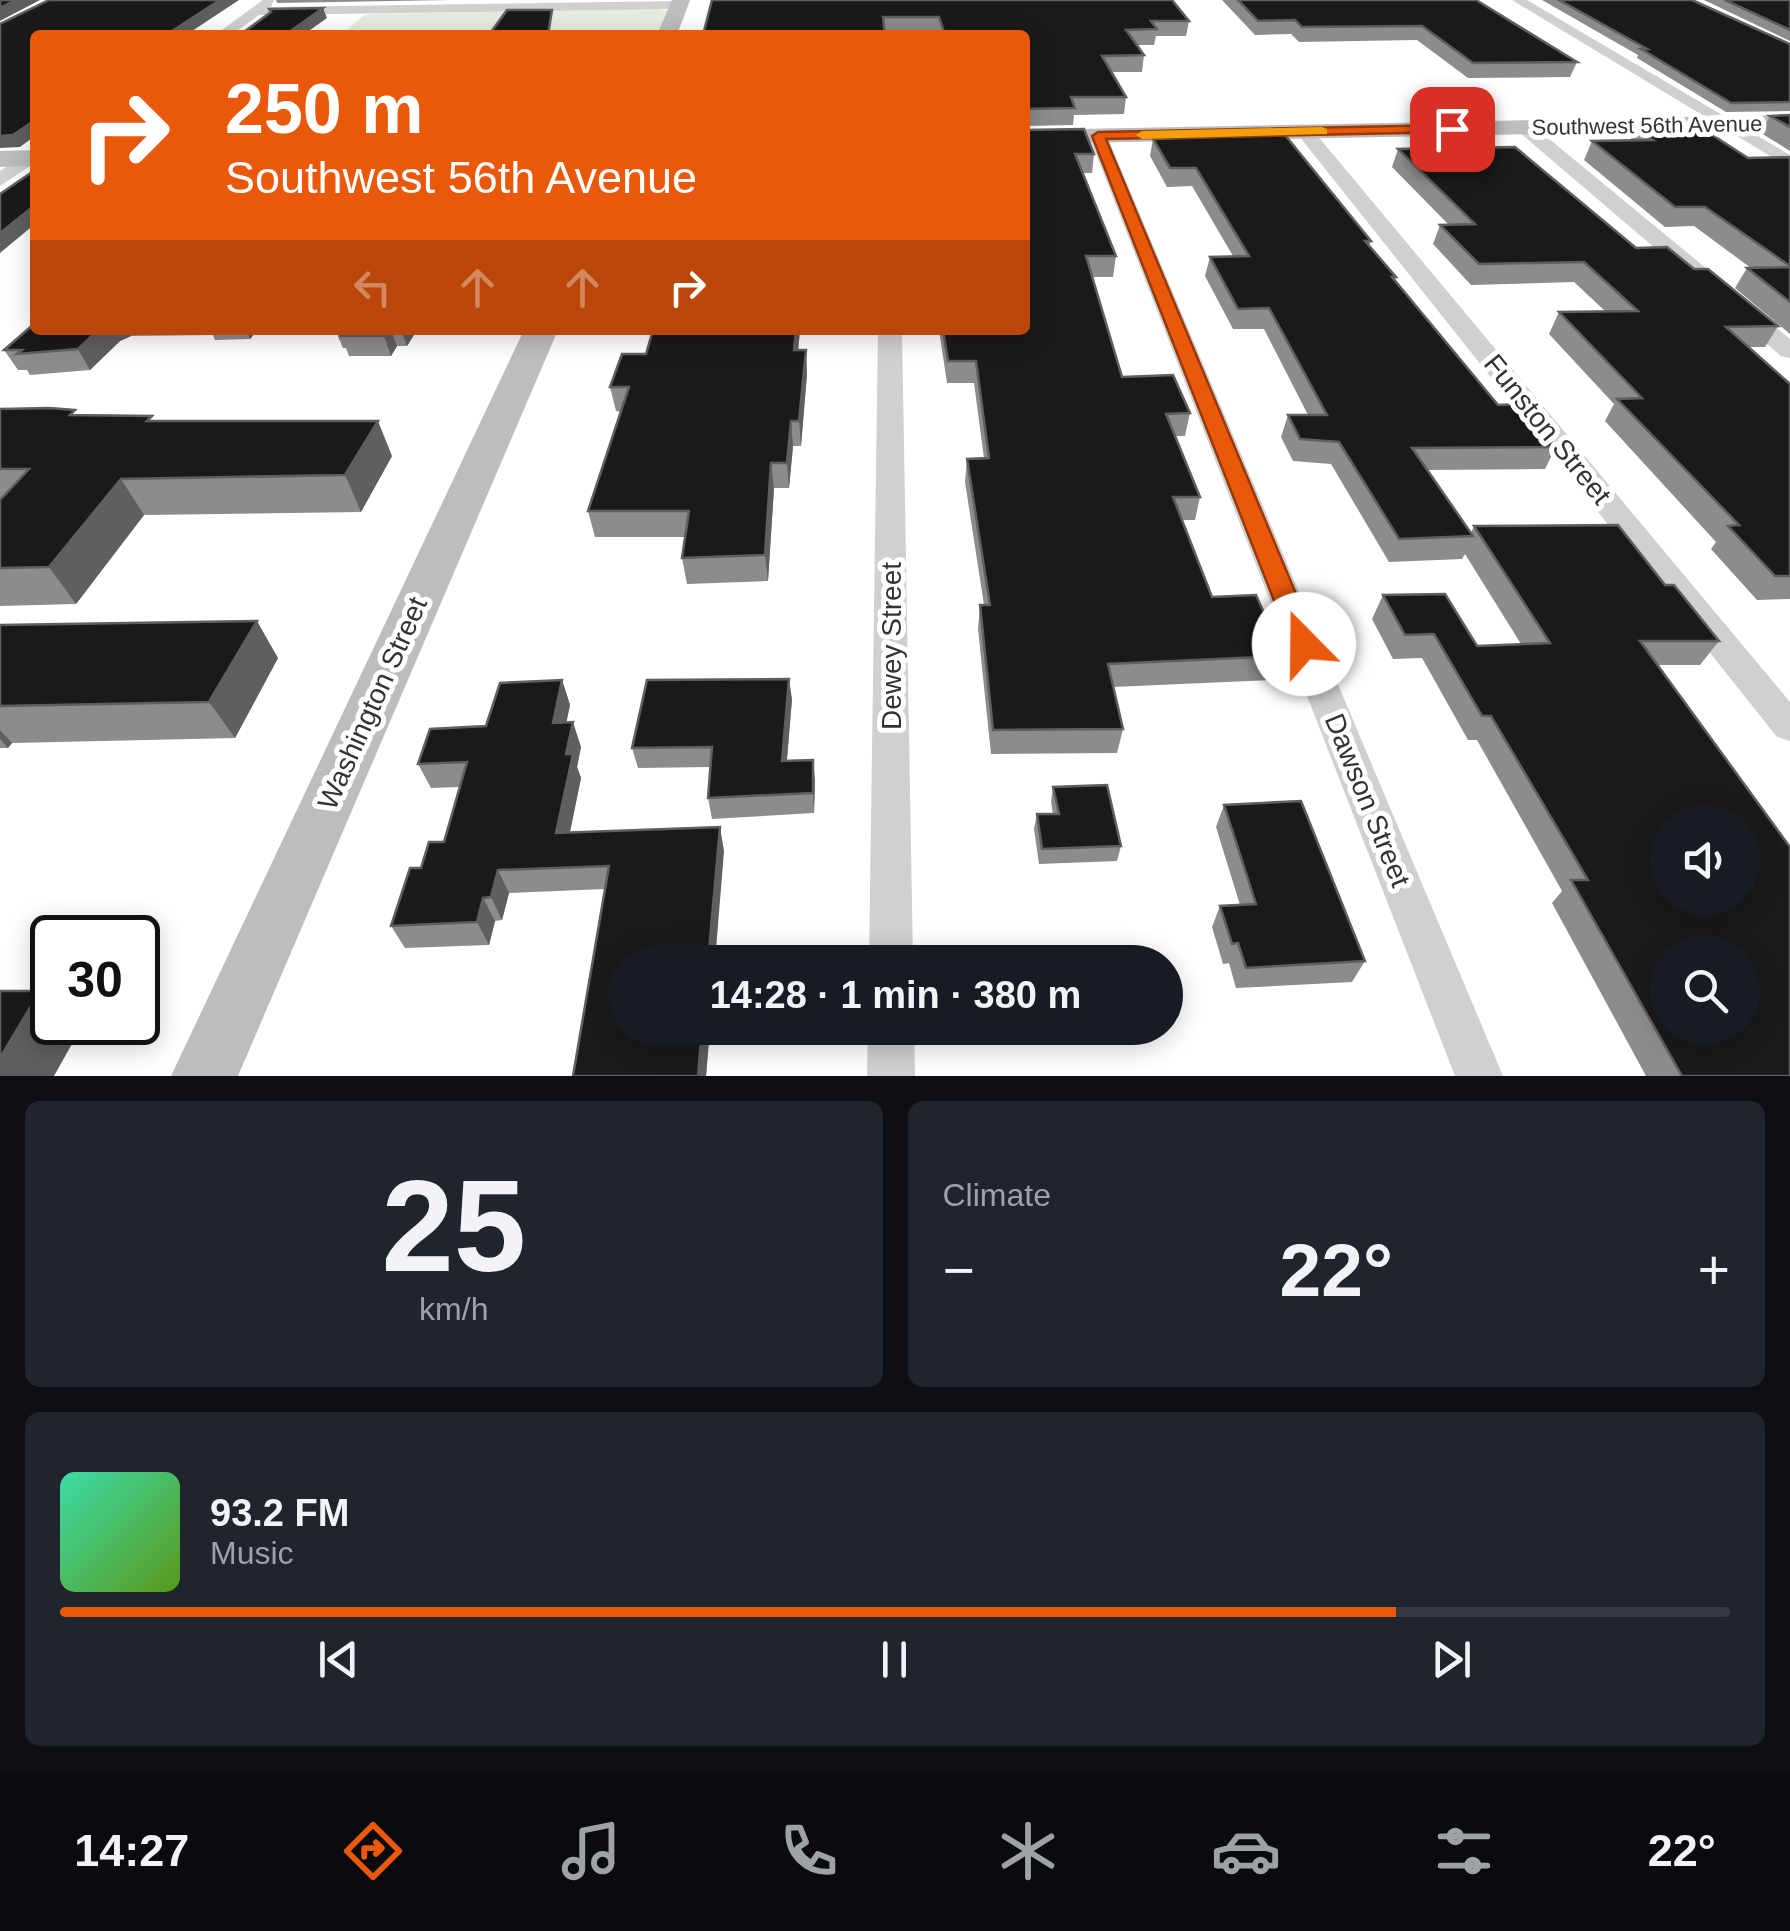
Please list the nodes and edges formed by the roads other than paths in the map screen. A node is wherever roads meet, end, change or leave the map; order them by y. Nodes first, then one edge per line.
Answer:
1 (272, 0) edge
2 (1518, 0) edge
3 (680, 2) edge
4 (484, 5) edge
5 (256, 12) junction
6 (229, 30) edge
7 (669, 30) edge
8 (1790, 122) edge
9 (1726, 124) junction
10 (1525, 128) junction
11 (1305, 132) junction
12 (1098, 136) junction
13 (1030, 137) edge
14 (30, 158) edge
15 (0, 159) edge
16 (30, 160) edge
17 (1790, 163) edge
18 (0, 180) edge
19 (539, 335) edge
20 (890, 335) edge
21 (1790, 351) edge
22 (1790, 727) edge
23 (891, 945) edge
24 (891, 1045) edge
25 (204, 1076) edge
26 (891, 1076) edge
27 (1479, 1076) edge

1 - 5 street
2 - 9 street
3 - 4 street
3 - 7 street
4 - 5 street
5 - 6 street
8 - 9 street, Southwest 56th Avenue
9 - 10 street, Southwest 56th Avenue
9 - 17 street
10 - 11 street, Southwest 56th Avenue
10 - 21 street
11 - 12 street, Southwest 56th Avenue
11 - 22 street, Funston Street
12 - 13 street, Southwest 56th Avenue
12 - 27 street, Dawson Street
14 - 15 street
16 - 18 street
19 - 25 street, Washington Street
20 - 23 street, Dewey Street
24 - 26 street

